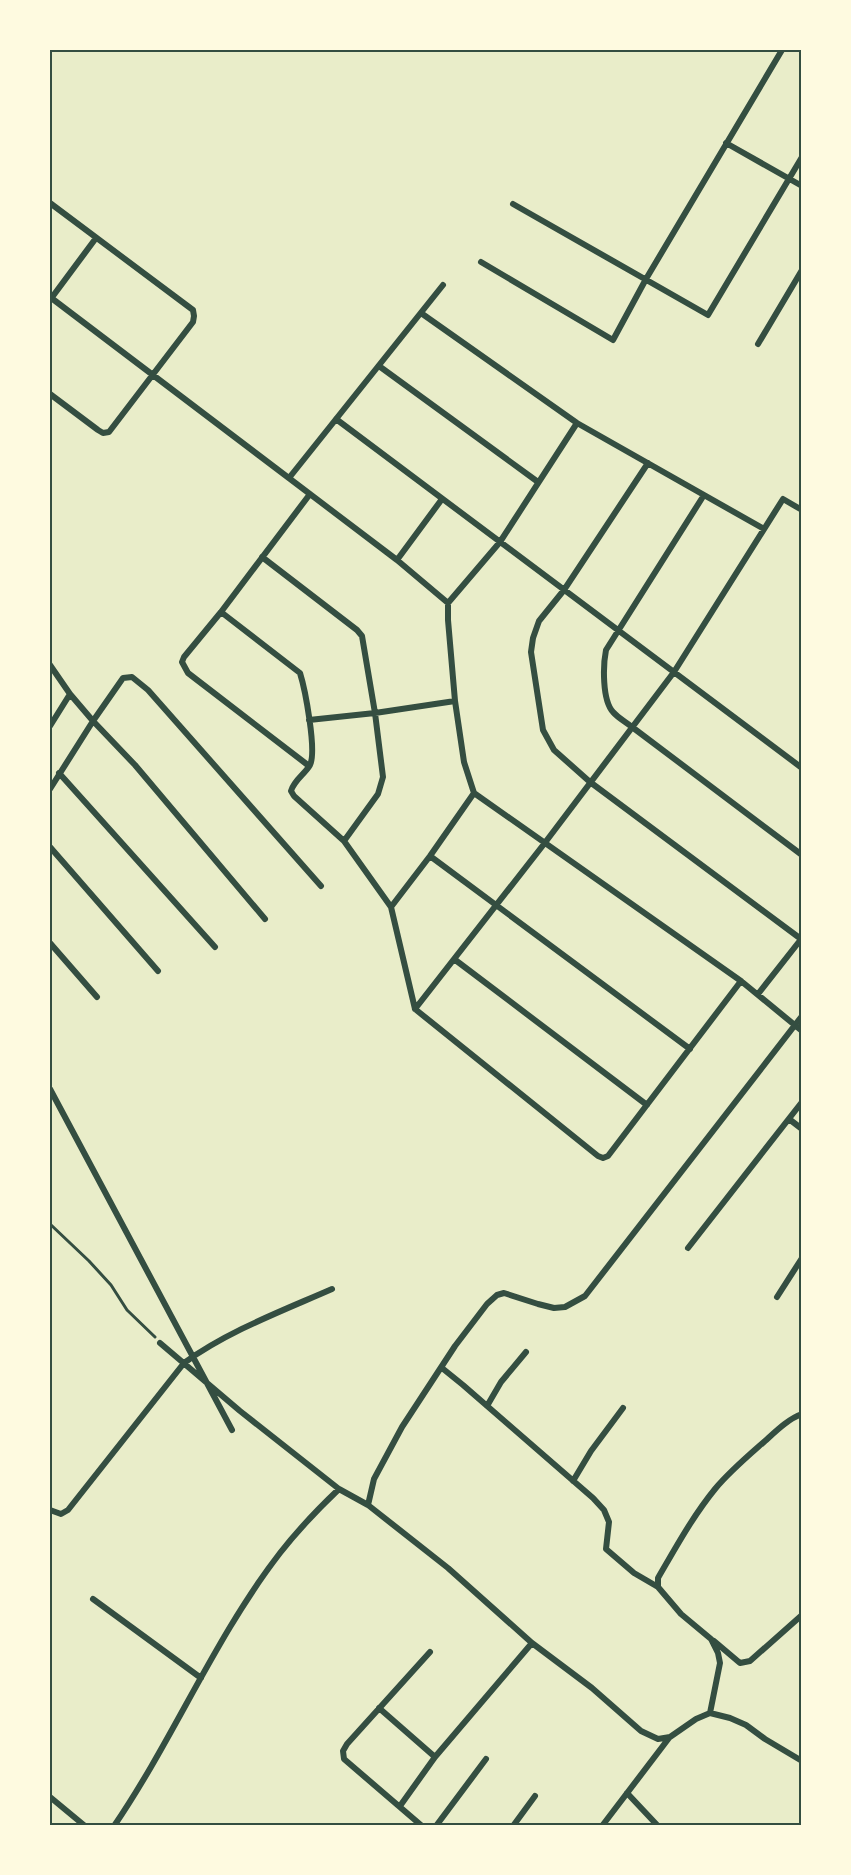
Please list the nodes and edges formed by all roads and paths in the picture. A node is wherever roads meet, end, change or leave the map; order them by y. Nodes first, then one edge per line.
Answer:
1 (782, 50) edge
2 (726, 143) junction
3 (801, 157) edge
4 (789, 179) junction
5 (801, 186) edge
6 (50, 204) edge
7 (513, 204) dead end
8 (96, 238) junction
9 (480, 262) dead end
10 (801, 270) edge
11 (646, 279) junction
12 (443, 285) dead end
13 (50, 299) edge
14 (421, 313) junction
15 (758, 344) dead end
16 (379, 366) junction
17 (152, 375) junction
18 (50, 394) edge
19 (336, 419) junction
20 (577, 423) junction
21 (648, 463) junction
22 (289, 478) junction
23 (538, 482) junction
24 (310, 494) junction
25 (704, 495) junction
26 (442, 499) junction
27 (801, 510) edge
28 (765, 528) junction
29 (500, 542) junction
30 (262, 557) junction
31 (397, 560) junction
32 (564, 590) junction
33 (448, 603) junction
34 (221, 612) junction
35 (618, 630) junction
36 (50, 664) edge
37 (674, 672) junction
38 (70, 694) junction
39 (455, 701) junction
40 (375, 713) junction
41 (309, 720) junction
42 (93, 721) junction
43 (50, 726) edge
44 (632, 727) junction
45 (309, 766) junction
46 (801, 768) edge
47 (59, 773) junction
48 (590, 782) junction
49 (50, 789) edge
50 (474, 793) junction
51 (344, 841) junction
52 (544, 844) junction
53 (50, 847) edge
54 (801, 855) edge
55 (430, 856) junction
56 (321, 886) dead end
57 (496, 904) junction
58 (391, 907) junction
59 (265, 919) dead end
60 (801, 939) edge
61 (50, 943) edge
62 (215, 947) dead end
63 (454, 959) junction
64 (158, 971) dead end
65 (741, 981) junction
66 (758, 993) junction
67 (97, 997) dead end
68 (415, 1009) junction
69 (801, 1016) edge
70 (794, 1025) junction
71 (801, 1031) edge
72 (690, 1049) junction
73 (50, 1089) edge
74 (801, 1102) edge
75 (647, 1105) junction
76 (789, 1119) junction
77 (801, 1129) edge
78 (50, 1224) edge
79 (688, 1248) dead end
80 (801, 1258) edge
81 (332, 1289) dead end
82 (777, 1297) dead end
83 (160, 1343) joint
84 (526, 1352) dead end
85 (184, 1364) junction
86 (442, 1368) junction
87 (487, 1406) junction
88 (623, 1408) dead end
89 (801, 1414) edge
90 (232, 1430) dead end
91 (573, 1481) junction
92 (339, 1489) junction
93 (368, 1505) junction
94 (50, 1510) edge
95 (658, 1587) junction
96 (93, 1599) dead end
97 (801, 1615) edge
98 (711, 1639) junction
99 (532, 1643) junction
100 (430, 1652) dead end
101 (201, 1678) junction
102 (380, 1708) junction
103 (710, 1713) junction
104 (670, 1737) junction
105 (435, 1757) junction
106 (486, 1758) dead end
107 (801, 1761) edge
108 (627, 1793) junction
109 (535, 1796) dead end
110 (50, 1797) edge
111 (400, 1806) junction
112 (85, 1826) edge
113 (114, 1826) edge
114 (422, 1826) edge
115 (436, 1826) edge
116 (513, 1826) edge
117 (602, 1826) edge
118 (658, 1826) edge

1 - 2 street
2 - 4 street
2 - 11 street
3 - 4 street
4 - 5 street
4 - 11 street
6 - 8 street
7 - 11 street
8 - 13 street
8 - 17 street
9 - 11 street
10 - 15 street
12 - 14 street
13 - 17 street
14 - 16 street
14 - 20 street
16 - 19 street
16 - 23 street
17 - 18 street
17 - 22 street
19 - 22 street
19 - 26 street
20 - 21 street
20 - 23 street
21 - 25 street
21 - 32 street
22 - 24 street
23 - 29 street
24 - 30 street
24 - 31 street
25 - 28 street
25 - 35 street
26 - 29 street
26 - 31 street
27 - 28 street
28 - 37 street
29 - 32 street
29 - 33 street
30 - 34 street
30 - 40 street
31 - 33 street
32 - 35 street
32 - 48 street
33 - 39 street
34 - 41 street
34 - 45 street
35 - 37 street
35 - 44 street
36 - 38 street
37 - 44 street
37 - 46 street
38 - 42 street
38 - 43 street
39 - 40 street
39 - 50 street
40 - 41 street
40 - 51 street
41 - 45 street
42 - 47 street
42 - 56 street
42 - 59 street
44 - 48 street
44 - 54 street
45 - 51 street
47 - 49 street
47 - 62 street
48 - 52 street
48 - 60 street
50 - 52 street
50 - 55 street
51 - 58 street
52 - 57 street
52 - 65 street
53 - 64 street
55 - 57 street
55 - 58 street
57 - 63 street
57 - 72 street
58 - 68 street
60 - 66 street
61 - 67 street
63 - 68 street
63 - 75 street
65 - 66 street
65 - 72 street
66 - 70 street
68 - 75 street
69 - 70 street
70 - 71 street
70 - 86 street
72 - 75 street
73 - 90 street
74 - 76 street
76 - 77 street
76 - 79 street
78 - 83 path
80 - 82 street
81 - 85 street
83 - 85 street
84 - 87 street
85 - 92 street
85 - 94 street
86 - 87 street
86 - 93 street
87 - 91 street
88 - 91 street
89 - 95 street
91 - 95 street
92 - 93 street
92 - 101 street
93 - 99 street
95 - 98 street
96 - 101 street
97 - 98 street
98 - 103 street
99 - 104 street
99 - 105 street
100 - 102 street
101 - 113 street
102 - 105 street
102 - 111 street
103 - 104 street
103 - 107 street
104 - 108 street
105 - 111 street
106 - 115 street
108 - 117 street
108 - 118 street
109 - 116 street
110 - 112 street
111 - 114 street

